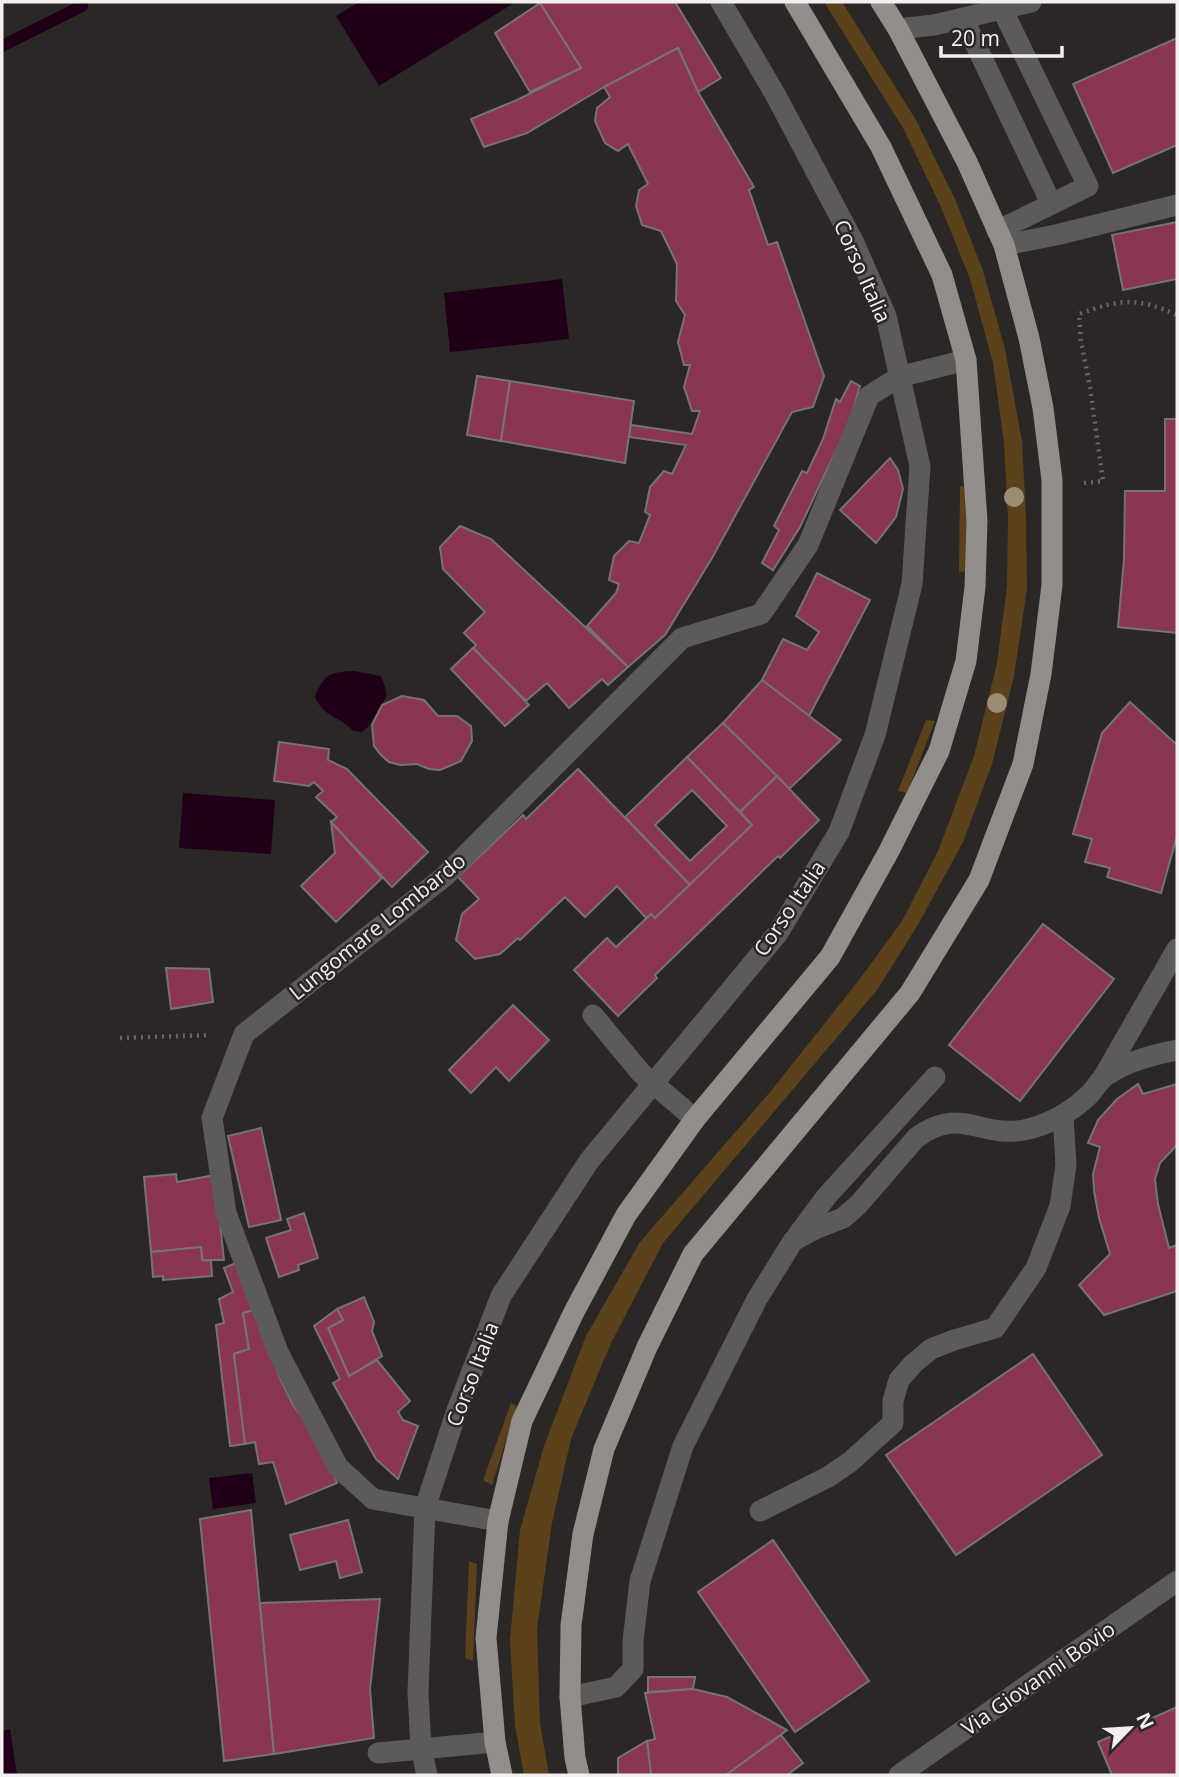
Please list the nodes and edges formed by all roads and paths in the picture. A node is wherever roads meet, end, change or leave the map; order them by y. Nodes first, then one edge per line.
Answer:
1 (721, 2) edge
2 (795, 2) edge
3 (881, 2) edge
4 (1031, 2) edge
5 (1002, 9) junction
6 (963, 18) junction
7 (898, 29) junction
8 (1051, 203) junction
9 (1177, 205) edge
10 (1001, 238) junction
11 (1177, 315) edge
12 (966, 360) junction
13 (899, 377) junction
14 (1083, 483) dead end
15 (1177, 949) edge
16 (593, 1015) dead end
17 (244, 1034) junction
18 (120, 1038) dead end
19 (1177, 1050) edge
20 (1104, 1076) junction
21 (935, 1077) dead end
22 (653, 1083) junction
23 (1063, 1116) junction
24 (695, 1119) junction
25 (793, 1241) junction
26 (425, 1508) junction
27 (760, 1511) dead end
28 (498, 1521) junction
29 (1177, 1581) edge
30 (570, 1697) junction
31 (495, 1742) junction
32 (421, 1748) junction
33 (378, 1753) dead end
34 (427, 1775) edge
35 (502, 1775) edge
36 (579, 1775) edge
37 (899, 1775) edge

1 - 13 street, Corso Italia
2 - 12 main road
3 - 7 main road
4 - 5 street
5 - 6 street
5 - 8 street
6 - 7 street
6 - 8 street
7 - 10 main road
8 - 10 street
9 - 10 street
10 - 30 main road
11 - 14 path
12 - 13 street, Lungomare Lombardo
12 - 24 main road
13 - 17 street, Lungomare Lombardo
13 - 22 street, Corso Italia
15 - 20 street
16 - 22 street
17 - 18 path
17 - 26 street
19 - 20 street
20 - 23 street
21 - 25 street
22 - 24 street
22 - 26 street, Corso Italia
23 - 25 street
23 - 27 street
24 - 28 main road
25 - 30 street
26 - 28 street
26 - 32 street, Corso Italia
28 - 31 main road
29 - 37 street, Via Giovanni Bovio
30 - 36 main road
31 - 32 street
31 - 35 main road
32 - 33 street
32 - 34 street, Corso Italia

